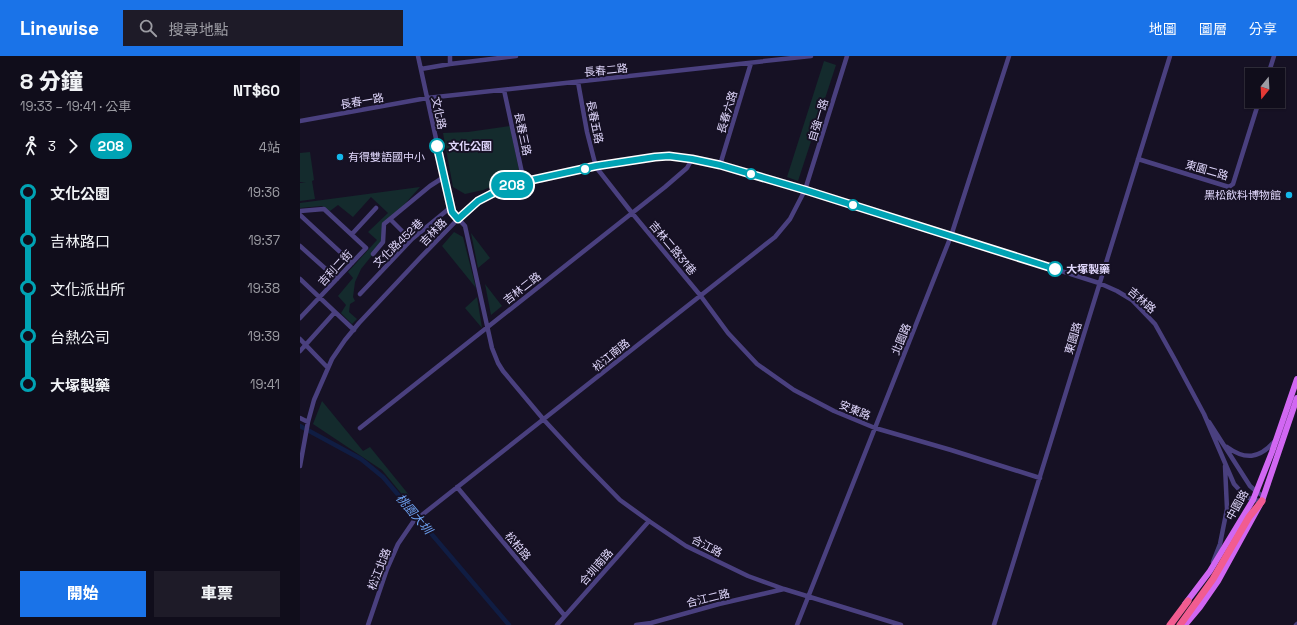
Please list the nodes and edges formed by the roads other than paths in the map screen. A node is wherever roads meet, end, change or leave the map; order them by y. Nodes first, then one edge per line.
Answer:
1 (418, 56) edge
2 (450, 56) edge
3 (516, 56) edge
4 (811, 56) edge
5 (847, 56) edge
6 (1009, 56) edge
7 (1170, 56) edge
8 (1274, 56) edge
9 (507, 57) edge
10 (751, 63) junction
11 (450, 64) junction
12 (1270, 68) edge
13 (421, 69) junction
14 (578, 82) junction
15 (504, 90) junction
16 (427, 98) junction
17 (1258, 108) edge
18 (300, 121) edge
19 (692, 159) junction
20 (1138, 159) junction
21 (720, 165) junction
22 (596, 166) junction
23 (444, 176) junction
24 (524, 182) junction
25 (805, 190) junction
26 (451, 207) junction
27 (376, 208) dead end
28 (300, 211) edge
29 (632, 213) junction
30 (300, 215) edge
31 (390, 219) junction
32 (458, 219) junction
33 (352, 234) junction
34 (951, 236) junction
35 (411, 240) junction
36 (300, 246) edge
37 (373, 254) dead end
38 (352, 263) junction
39 (300, 279) edge
40 (337, 279) junction
41 (1099, 283) junction
42 (360, 294) dead end
43 (700, 295) junction
44 (320, 298) junction
45 (335, 312) junction
46 (301, 315) edge
47 (488, 326) junction
48 (354, 330) junction
49 (300, 339) edge
50 (306, 344) junction
51 (300, 351) edge
52 (328, 368) junction
53 (1297, 380) edge
54 (1297, 398) edge
55 (1204, 414) junction
56 (300, 418) edge
57 (544, 420) junction
58 (307, 424) junction
59 (360, 428) dead end
60 (875, 428) junction
61 (302, 439) edge
62 (1277, 439) junction
63 (1225, 446) junction
64 (1224, 462) junction
65 (300, 466) edge
66 (1040, 478) junction
67 (457, 487) junction
68 (1256, 492) junction
69 (1263, 498) junction
70 (1253, 500) junction
71 (648, 521) junction
72 (413, 522) joint
73 (1210, 571) junction
74 (784, 589) junction
75 (808, 596) junction
76 (1188, 601) junction
77 (565, 616) junction
78 (651, 624) edge
79 (368, 625) edge
80 (557, 625) edge
81 (636, 625) edge
82 (797, 625) edge
83 (901, 625) edge
84 (994, 625) edge
85 (1166, 625) edge
86 (1170, 625) edge
87 (1180, 625) edge
88 (1185, 625) edge

1 - 13 street, 文化路
2 - 11 street
3 - 9 street
4 - 10 street, 長春二路
5 - 25 street, 自強一路
6 - 34 street, 北園路
7 - 20 street, 東園路
8 - 12 street
9 - 11 street
10 - 14 street, 長春二路
10 - 21 street, 長春六路
11 - 13 street
13 - 16 street, 文化路
14 - 15 street, 長春二路
14 - 22 street, 長春五路
15 - 16 street, 長春二路
15 - 24 street, 長春三路
16 - 18 street, 長春一路
16 - 23 street, 文化路
17 - 20 street, 東園二路
19 - 21 street, 吉林路
19 - 22 street, 吉林路
19 - 29 street, 吉林二路
20 - 41 street, 東園路
21 - 25 street, 吉林路
22 - 24 street, 吉林路
22 - 29 street, 吉林二路31巷
23 - 26 street, 文化路
23 - 31 street
24 - 32 street, 吉林路
25 - 34 street, 吉林路
25 - 43 street, 松江南路
26 - 32 street, 文化路
26 - 35 street, 文化路452巷
27 - 33 street
28 - 33 street
29 - 43 street, 吉林二路31巷
29 - 47 street, 吉林二路
30 - 38 street
31 - 35 street
31 - 37 street
32 - 47 street, 文化路
32 - 48 street, 吉林路
33 - 38 street, 吉利二街
34 - 41 street, 吉林路
34 - 60 street, 北園路
35 - 42 street, 文化路452巷
36 - 40 street
38 - 40 street, 吉利二街
39 - 44 street
40 - 44 street, 吉利二街
41 - 55 street, 吉林路
41 - 66 street, 東園路
43 - 57 street, 松江南路
43 - 60 street, 安東路
44 - 45 street
44 - 46 street, 吉利二街
45 - 48 street
45 - 50 street
47 - 57 street, 合江路
47 - 59 street, 吉林二路
48 - 52 street, 吉林路
49 - 50 street
50 - 51 street
50 - 52 street
52 - 58 street, 吉林路
53 - 62 main road, 中園路
54 - 69 main road, 中園路
55 - 63 street, 吉林路
55 - 64 street, 吉林路
56 - 58 street
57 - 67 street, 松江南路
57 - 71 street, 合江路
58 - 61 street, 吉林路
60 - 66 street, 安東路
60 - 75 street, 北園路
61 - 65 street, 吉林路
62 - 63 street
62 - 68 main road, 中園路
63 - 68 street, 吉林路
64 - 70 street, 吉林路
64 - 73 street
66 - 84 street, 東園路
67 - 72 street, 松江南路
67 - 77 street, 松柏路
68 - 69 street
68 - 70 main road, 中園路
69 - 70 street
69 - 87 highway
69 - 88 main road, 中園路
70 - 73 main road, 中園路
71 - 74 street, 合江路
71 - 77 street, 合圳南路
72 - 79 street, 松江北路
73 - 76 main road, 中園路
74 - 75 street, 合江路
74 - 78 street, 合江二路
75 - 82 street, 北園路
75 - 83 street, 合江路
76 - 85 main road, 中園路
76 - 86 highway
77 - 80 street, 合圳南路
78 - 81 street, 合江二路

